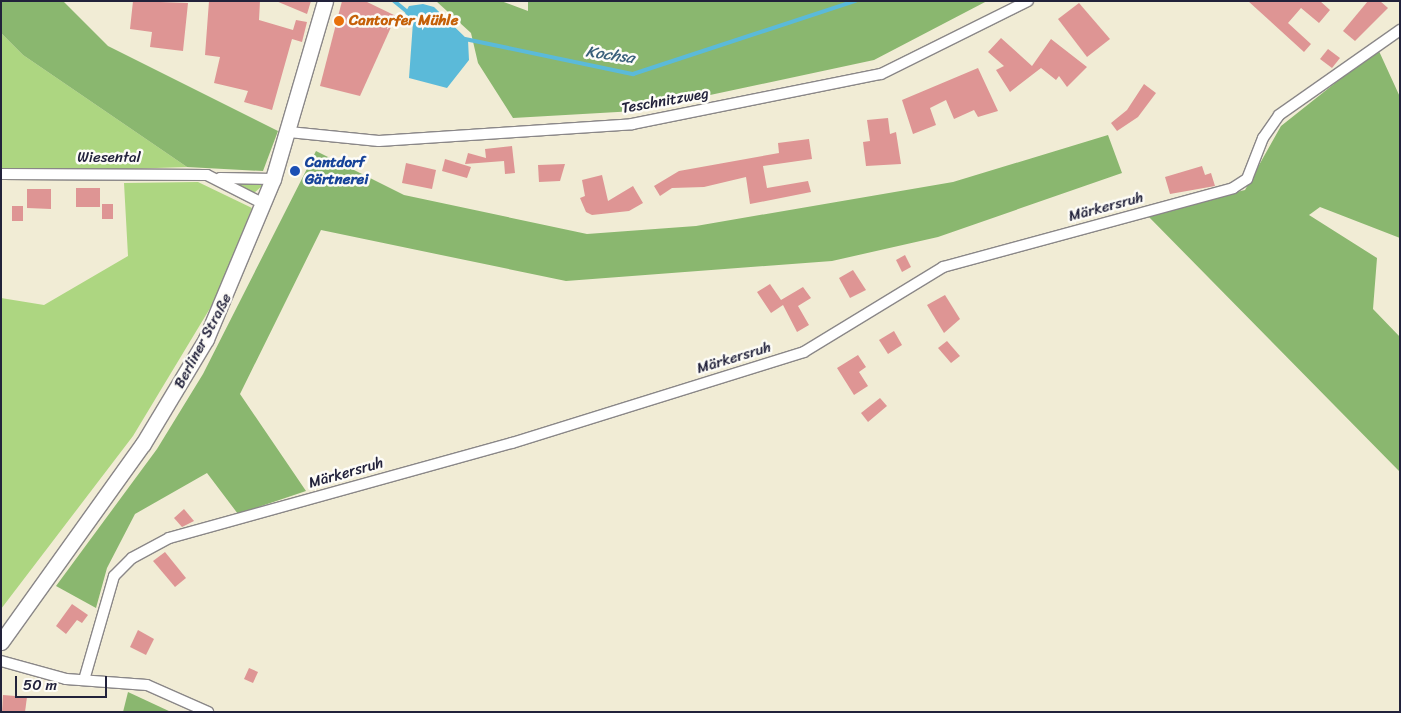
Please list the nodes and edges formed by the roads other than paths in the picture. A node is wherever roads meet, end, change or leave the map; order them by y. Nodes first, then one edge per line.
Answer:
1 (325, 1) edge
2 (1028, 1) edge
3 (1400, 30) edge
4 (289, 132) junction
5 (1, 174) edge
6 (216, 178) junction
7 (274, 179) junction
8 (264, 204) junction
9 (1, 642) edge
10 (1, 661) edge
11 (84, 680) junction
12 (208, 712) edge

1 - 4 main road, Berliner Straße
2 - 4 street, Teschnitzweg
3 - 11 street, Märkersruh
4 - 7 main road, Berliner Straße
5 - 6 street, Wiesental
6 - 7 street, Wiesental
6 - 8 street, Wiesental
7 - 8 main road, Berliner Straße
8 - 9 main road, Berliner Straße
10 - 11 street
11 - 12 street

